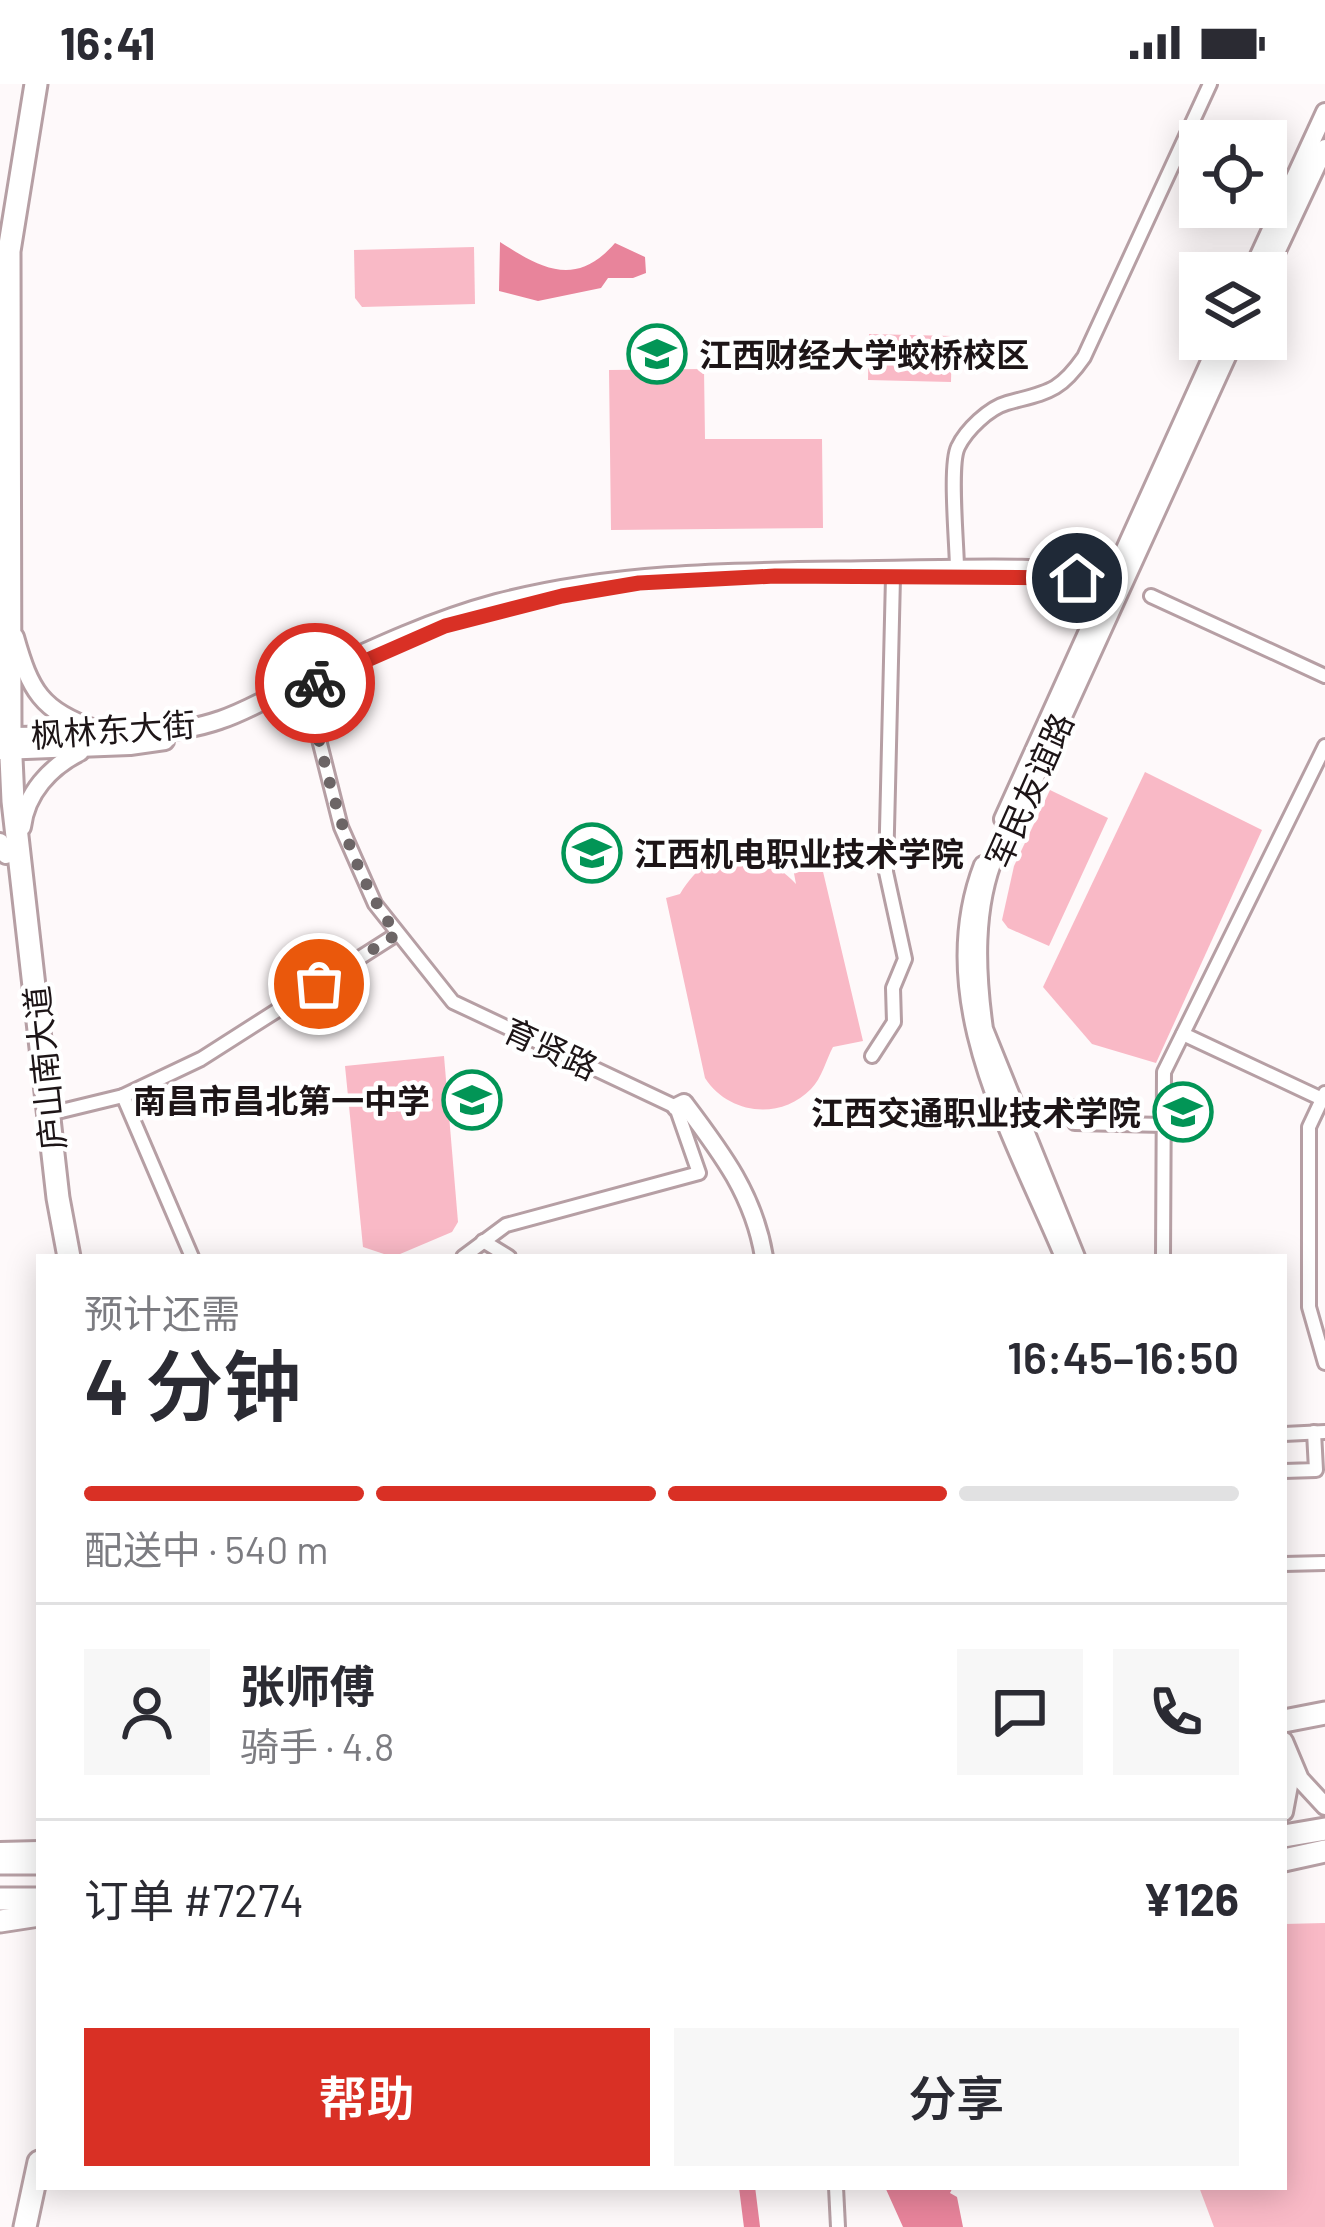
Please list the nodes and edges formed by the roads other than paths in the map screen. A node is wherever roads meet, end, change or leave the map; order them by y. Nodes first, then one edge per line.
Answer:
1 (22, 84) edge
2 (36, 84) edge
3 (1210, 84) edge
4 (1325, 112) edge
5 (1325, 148) edge
6 (0, 226) edge
7 (1261, 252) edge
8 (1276, 252) edge
9 (1211, 360) edge
10 (1225, 360) edge
11 (957, 569) junction
12 (893, 577) junction
13 (1116, 580) junction
14 (1150, 596) dead end
15 (10, 621) junction
16 (1325, 676) edge
17 (306, 688) junction
18 (107, 734) junction
19 (5, 743) edge
20 (1325, 746) edge
21 (88, 748) junction
22 (0, 808) edge
23 (8, 850) edge
24 (397, 934) junction
25 (1183, 1034) junction
26 (872, 1056) dead end
27 (123, 1096) junction
28 (1324, 1096) edge
29 (1070, 1106) dead end
30 (676, 1108) junction
31 (49, 1114) junction
32 (1164, 1125) junction
33 (483, 1241) junction
34 (56, 1254) edge
35 (69, 1254) edge
36 (191, 1254) edge
37 (468, 1254) edge
38 (504, 1254) edge
39 (759, 1254) edge
40 (1063, 1254) edge
41 (1075, 1254) edge
42 (1163, 1254) edge
43 (1325, 1364) edge
44 (1319, 1432) edge
45 (1287, 1434) edge
46 (1287, 1471) edge
47 (1325, 1563) edge
48 (1287, 1564) edge
49 (1325, 1713) edge
50 (1287, 1720) edge
51 (1287, 1749) edge
52 (1325, 1806) edge
53 (1325, 1829) edge
54 (1287, 1835) edge
55 (36, 1851) edge
56 (1325, 1851) edge
57 (0, 1852) edge
58 (1287, 1858) edge
59 (1287, 1859) edge
60 (0, 1863) edge
61 (36, 1863) edge
62 (1325, 1863) edge
63 (36, 1876) edge
64 (0, 1877) edge
65 (0, 1899) edge
66 (36, 1899) edge
67 (36, 1917) edge
68 (0, 1923) edge
69 (36, 1925) edge
70 (36, 2176) edge
71 (44, 2190) edge
72 (836, 2190) edge
73 (25, 2227) edge
74 (36, 2227) edge
75 (838, 2227) edge

1 - 6 highway
2 - 15 highway, 庐山南大道
3 - 11 street
4 - 7 street
5 - 8 street
9 - 13 street, 军民友谊路
10 - 13 street, 军民友谊路
11 - 13 street, 枫林东大街
11 - 18 street, 枫林东大街
12 - 13 street, 枫林东大街
12 - 17 street, 枫林东大街
12 - 26 street
13 - 40 street, 军民友谊路
13 - 41 street, 军民友谊路
14 - 16 street
15 - 18 street
15 - 19 highway, 庐山南大道
17 - 21 street, 枫林东大街
17 - 24 street, 育贤路
18 - 19 street, 枫林东大街
19 - 21 street, 枫林东大街
19 - 23 highway, 庐山南大道
20 - 25 street
21 - 23 street
22 - 23 highway, 庐山南大道
23 - 31 highway, 庐山南大道
23 - 34 highway, 庐山南大道
24 - 27 street
24 - 30 street, 育贤路
25 - 28 street
25 - 32 street
27 - 31 street
27 - 36 street
28 - 43 street
29 - 32 street
30 - 33 street
30 - 39 street
31 - 35 highway, 庐山南大道
32 - 42 street
33 - 37 street
33 - 38 street
44 - 45 street
44 - 46 street
47 - 48 street
49 - 50 highway
51 - 52 street
53 - 54 highway
55 - 57 main road
56 - 58 highway
59 - 62 highway
60 - 61 highway
63 - 64 highway
65 - 66 highway
67 - 68 highway
68 - 69 main road
70 - 73 highway
71 - 74 highway
72 - 75 street

